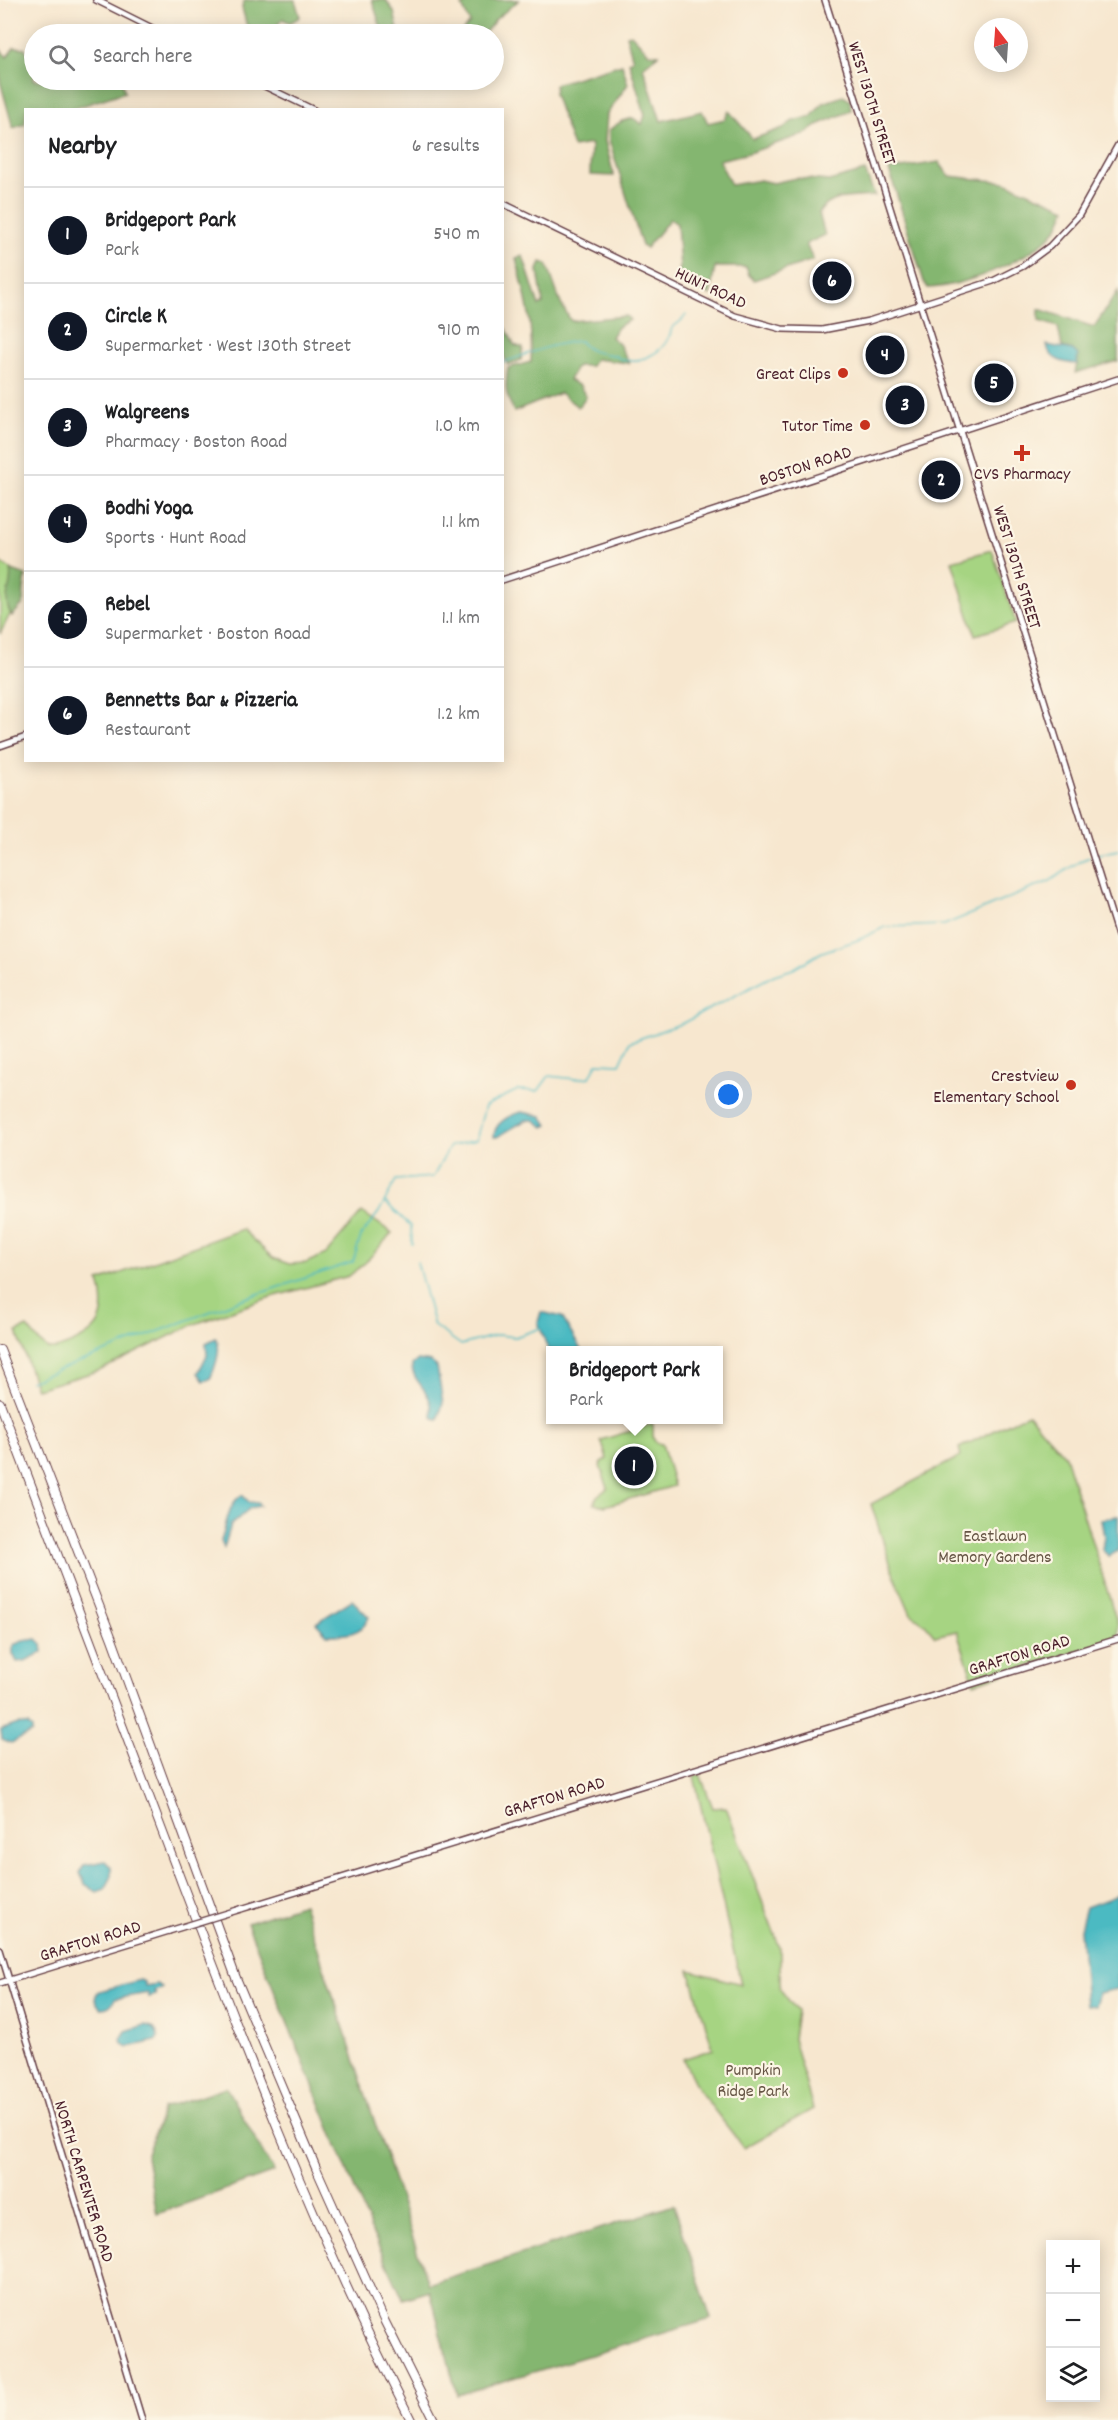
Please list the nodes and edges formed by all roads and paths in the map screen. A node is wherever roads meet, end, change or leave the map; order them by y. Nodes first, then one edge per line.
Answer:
1 (96, 0) edge
2 (825, 0) edge
3 (144, 24) edge
4 (273, 90) edge
5 (310, 108) edge
6 (1118, 145) edge
7 (504, 204) edge
8 (920, 305) junction
9 (1118, 379) edge
10 (960, 430) junction
11 (504, 579) edge
12 (24, 739) edge
13 (0, 746) edge
14 (1118, 936) edge
15 (0, 1350) edge
16 (0, 1403) edge
17 (1118, 1639) edge
18 (0, 1950) edge
19 (9, 1981) junction
20 (0, 1983) edge
21 (142, 2420) edge
22 (411, 2420) edge
23 (434, 2420) edge

1 - 3 street
2 - 8 street, WEST 130TH STREET
4 - 5 street
6 - 8 street, HUNT ROAD
7 - 8 street, HUNT ROAD
8 - 10 street, WEST 130TH STREET
9 - 10 street, BOSTON ROAD
10 - 11 street, BOSTON ROAD
10 - 14 street, WEST 130TH STREET
12 - 13 street
15 - 23 highway
16 - 22 highway
17 - 19 street, GRAFTON ROAD, bridge
18 - 19 street, NORTH CARPENTER ROAD
19 - 20 street, GRAFTON ROAD
19 - 21 street, NORTH CARPENTER ROAD

